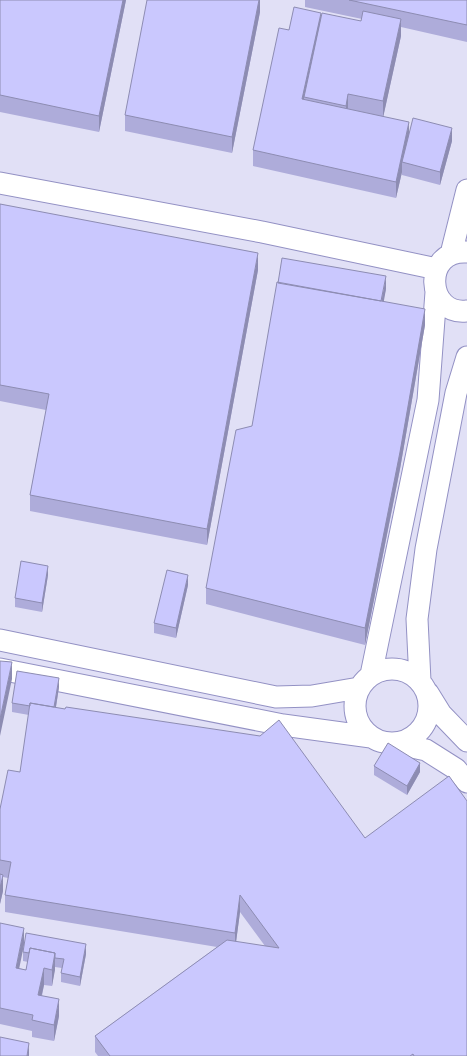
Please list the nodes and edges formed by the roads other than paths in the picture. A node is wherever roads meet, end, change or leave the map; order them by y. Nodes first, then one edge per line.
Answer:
1 (0, 183) edge
2 (467, 190) edge
3 (459, 253) edge
4 (437, 269) junction
5 (436, 292) junction
6 (467, 311) edge
7 (467, 357) edge
8 (398, 542) junction
9 (426, 549) junction
10 (0, 640) edge
11 (0, 669) edge
12 (365, 682) junction
13 (424, 686) junction
14 (370, 737) junction
15 (467, 741) edge
16 (398, 744) junction
17 (467, 782) edge

1 - 4 street
2 - 3 street
3 - 4 street
4 - 5 street
5 - 6 street
5 - 8 street
7 - 9 street
8 - 9 street
8 - 12 street
9 - 13 street
10 - 12 street
11 - 14 street
12 - 13 street
12 - 14 street
13 - 15 street
13 - 16 street
14 - 16 street
16 - 17 street

